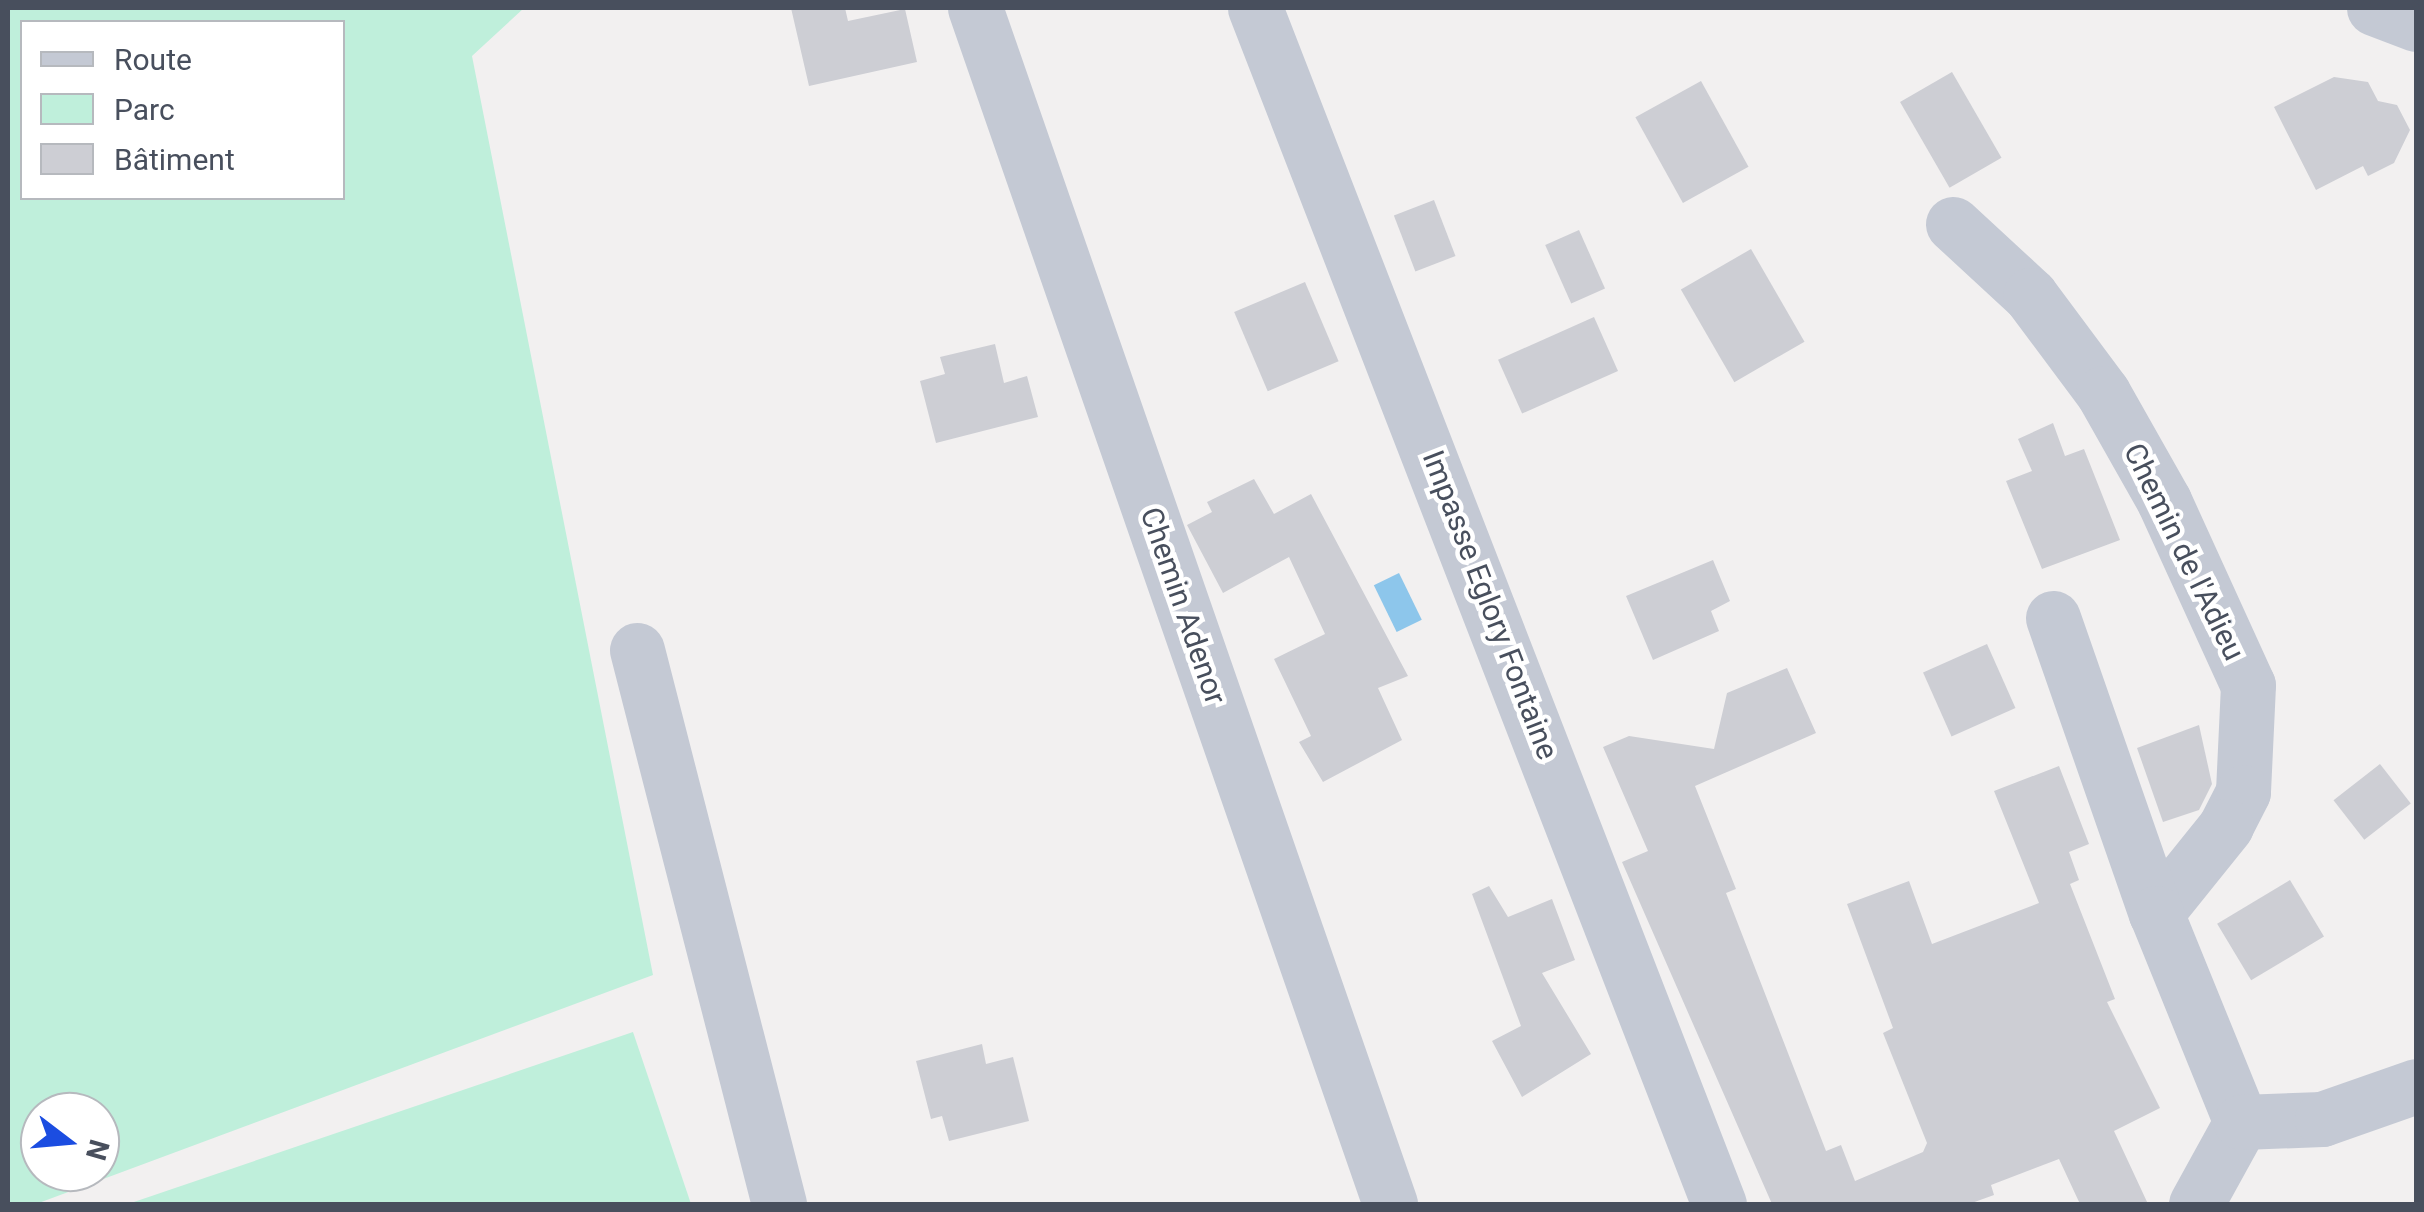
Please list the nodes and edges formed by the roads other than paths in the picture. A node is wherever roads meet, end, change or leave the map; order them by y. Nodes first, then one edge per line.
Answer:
1 (975, 8) edge
2 (1255, 8) edge
3 (2374, 8) edge
4 (2416, 24) edge
5 (1953, 224) dead end
6 (2053, 618) dead end
7 (637, 650) dead end
8 (2156, 913) junction
9 (2416, 1086) edge
10 (2242, 1122) junction
11 (779, 1204) edge
12 (1390, 1204) edge
13 (1718, 1204) edge
14 (2196, 1204) edge

1 - 12 street, Chemin Adenor
2 - 13 street, Impasse Eglory Fontaine
3 - 4 street
5 - 8 street, Chemin de l'Adieu
6 - 8 street
7 - 11 street
8 - 10 street
9 - 10 street
10 - 14 street

